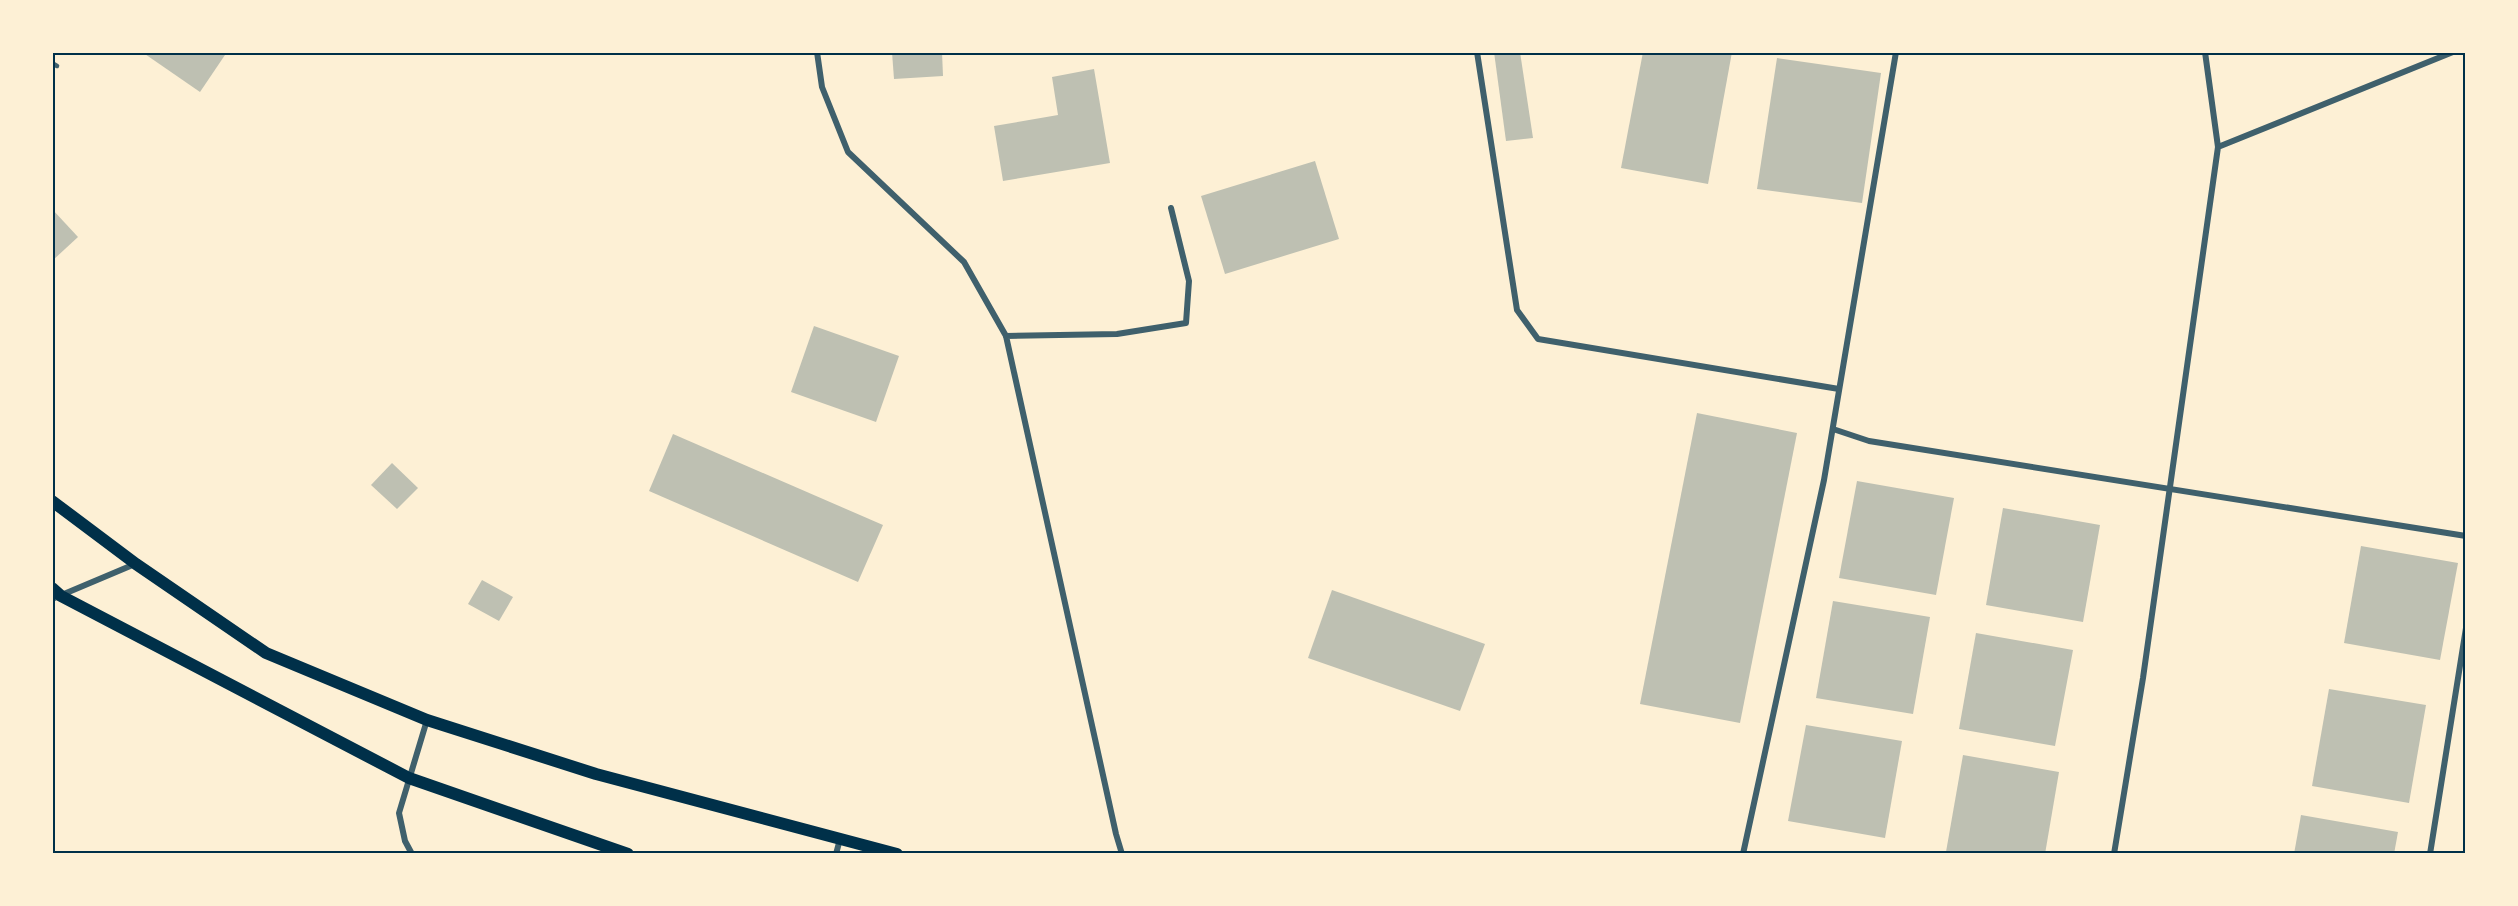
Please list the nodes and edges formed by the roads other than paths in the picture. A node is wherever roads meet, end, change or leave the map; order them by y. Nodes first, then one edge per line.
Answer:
1 (817, 52) edge
2 (1477, 52) edge
3 (1896, 52) edge
4 (2205, 52) edge
5 (2453, 52) edge
6 (2218, 147) junction
7 (1171, 208) dead end
8 (1006, 336) junction
9 (1839, 388) junction
10 (1833, 429) junction
11 (2170, 488) junction
12 (52, 501) edge
13 (2466, 536) edge
14 (136, 564) junction
15 (55, 594) edge
16 (2466, 628) edge
17 (427, 720) junction
18 (409, 778) junction
19 (841, 838) junction
20 (412, 854) edge
21 (628, 854) edge
22 (837, 854) edge
23 (897, 854) edge
24 (1122, 854) edge
25 (1743, 854) edge
26 (2114, 854) edge
27 (2430, 854) edge

1 - 8 street
2 - 9 street
3 - 9 street
4 - 6 street
5 - 6 street
6 - 11 street
7 - 8 street
8 - 24 street
9 - 10 street
10 - 11 street
10 - 25 street
11 - 13 street
11 - 26 street
12 - 14 main road
14 - 15 street
14 - 17 main road
15 - 18 main road
16 - 27 street
17 - 18 street
17 - 19 main road
18 - 20 street
18 - 21 main road
19 - 22 street
19 - 23 main road

